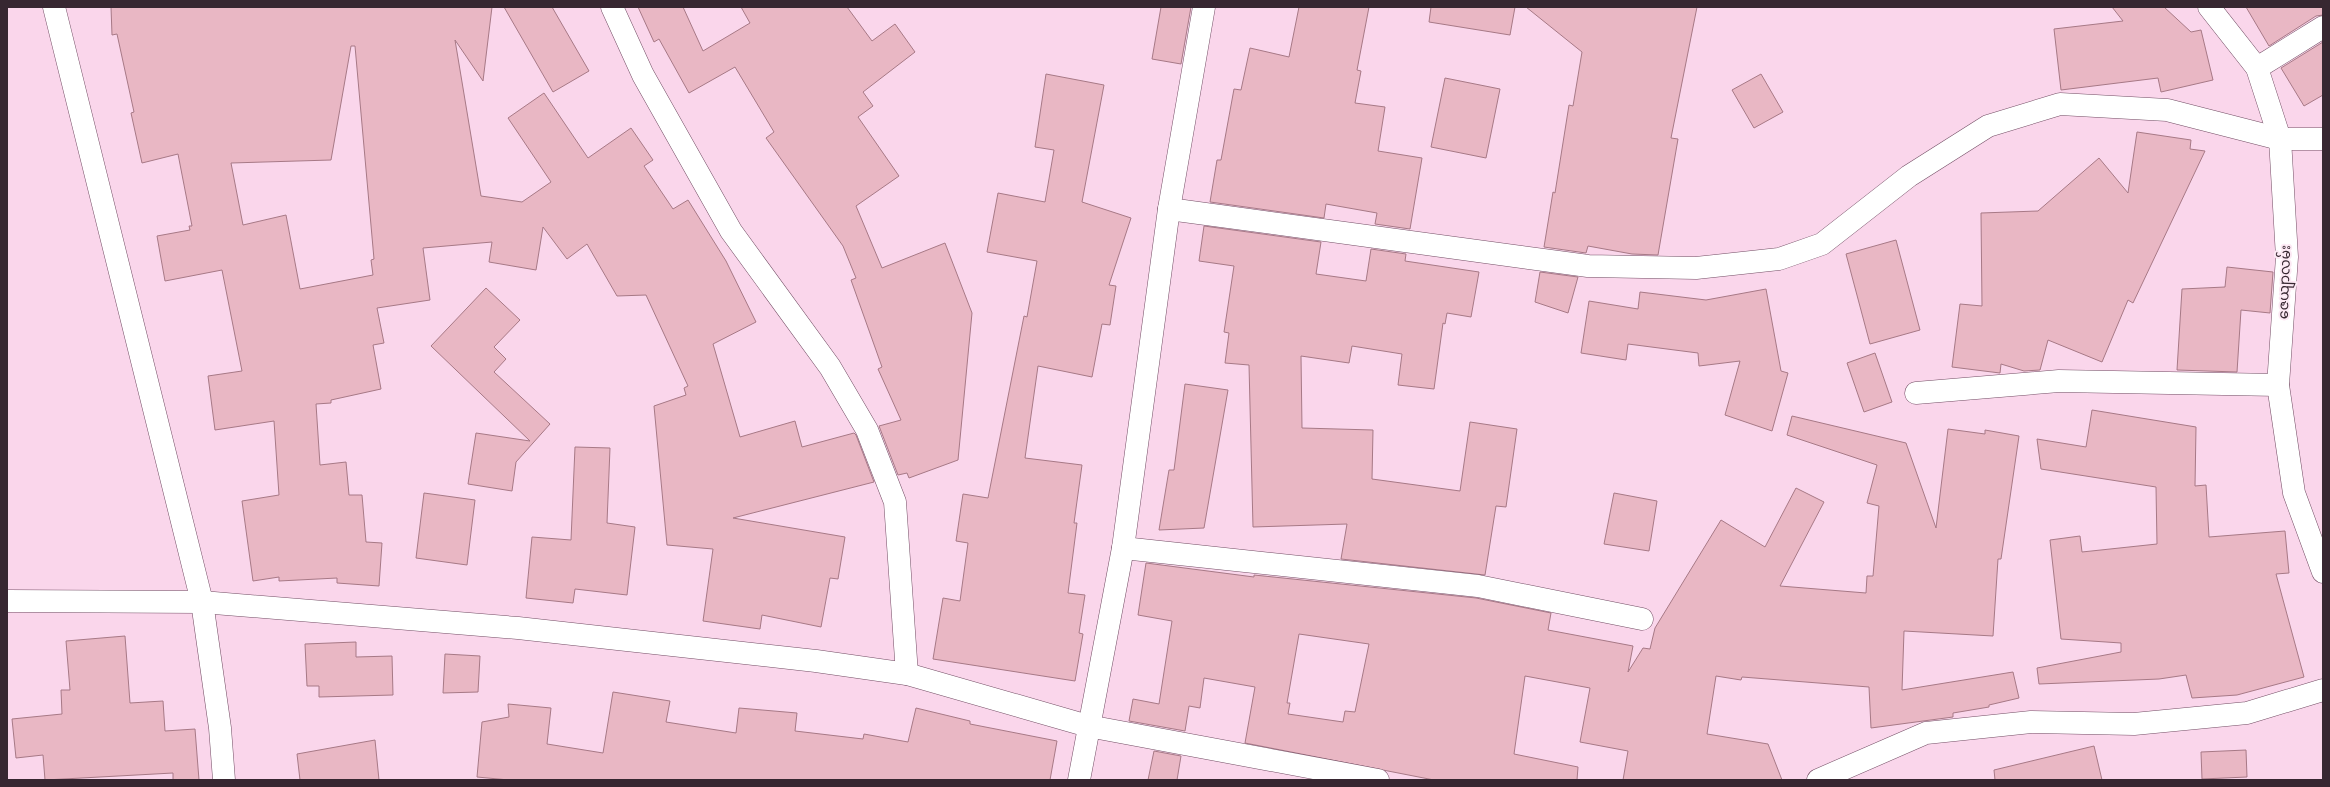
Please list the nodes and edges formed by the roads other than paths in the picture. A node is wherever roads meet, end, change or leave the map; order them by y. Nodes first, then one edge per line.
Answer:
1 (54, 7) edge
2 (612, 7) edge
3 (1204, 7) edge
4 (2209, 7) edge
5 (2323, 27) edge
6 (2257, 68) junction
7 (2280, 139) junction
8 (2323, 139) edge
9 (1170, 210) junction
10 (2278, 384) junction
11 (1916, 392) dead end
12 (1123, 548) junction
13 (2323, 572) edge
14 (7, 601) edge
15 (202, 602) junction
16 (1642, 619) dead end
17 (907, 674) junction
18 (2323, 690) edge
19 (1088, 726) junction
20 (224, 780) edge
21 (1079, 780) edge
22 (1378, 780) edge
23 (1818, 780) edge

1 - 15 street
2 - 17 street
3 - 9 street
4 - 6 street, ဇေယျာလမ်း
5 - 6 street
6 - 7 street, ဇေယျာလမ်း
7 - 8 street
7 - 9 street
7 - 10 street, ဇေယျာလမ်း
9 - 12 street
10 - 11 street
10 - 13 street, ဇေယျာလမ်း
12 - 16 street
12 - 19 street
14 - 15 street
15 - 17 street
15 - 20 street
17 - 19 street
18 - 23 street
19 - 21 street
19 - 22 street

